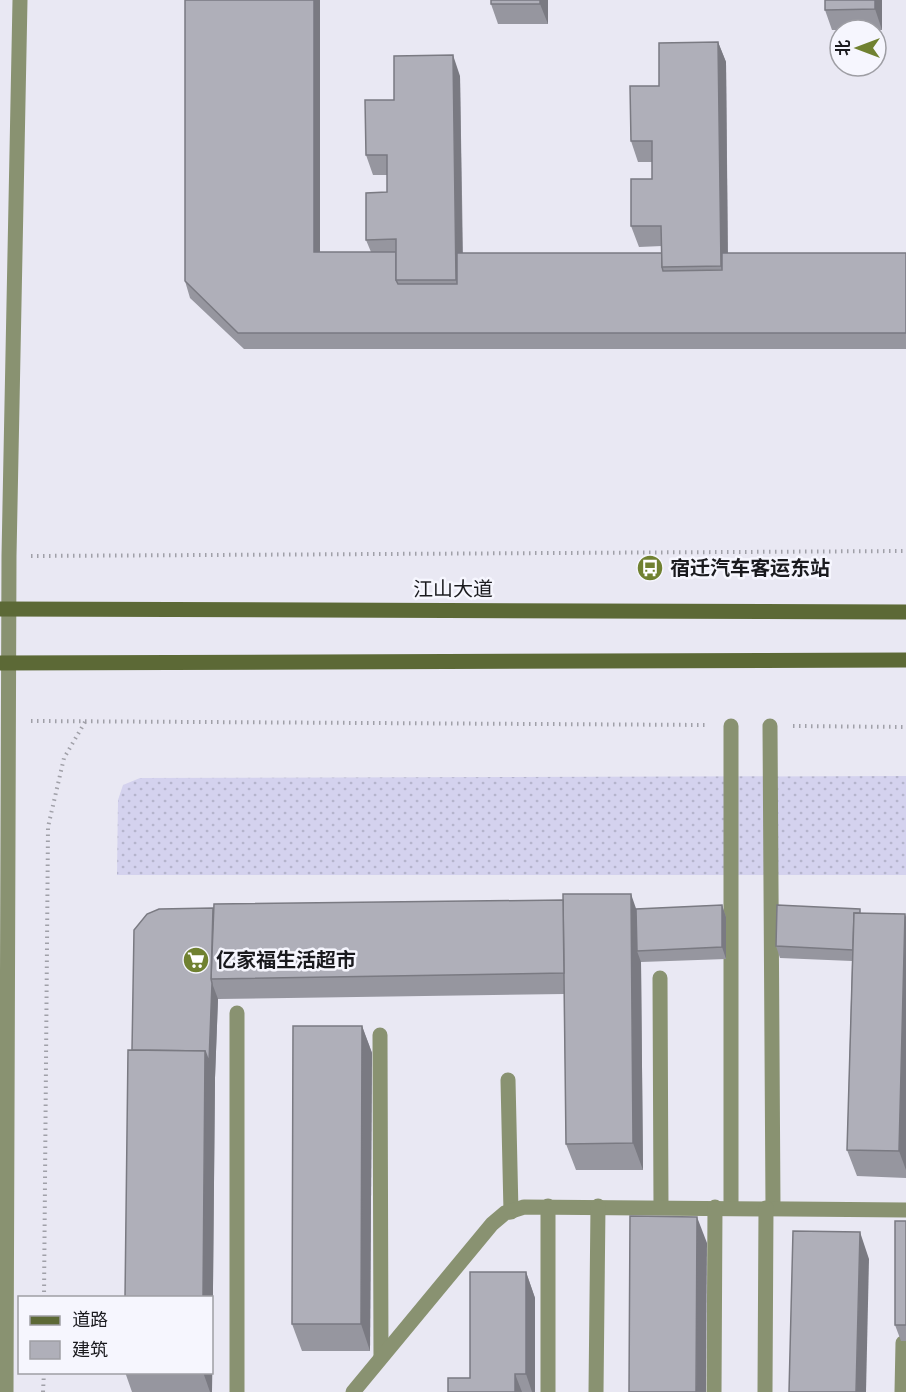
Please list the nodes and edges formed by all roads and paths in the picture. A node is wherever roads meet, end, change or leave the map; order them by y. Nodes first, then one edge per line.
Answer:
1 (20, 0) edge
2 (906, 550) edge
3 (9, 556) junction
4 (5, 609) edge
5 (906, 612) edge
6 (906, 660) edge
7 (4, 663) edge
8 (9, 721) junction
9 (86, 721) junction
10 (731, 726) joint
11 (770, 726) joint
12 (906, 727) edge
13 (660, 978) dead end
14 (237, 1013) dead end
15 (380, 1035) dead end
16 (508, 1080) dead end
17 (548, 1206) junction
18 (598, 1206) junction
19 (661, 1207) junction
20 (723, 1207) junction
21 (770, 1208) junction
22 (906, 1210) edge
23 (511, 1212) junction
24 (44, 1296) edge
25 (903, 1343) edge
26 (381, 1357) junction
27 (44, 1374) edge
28 (6, 1392) edge
29 (43, 1392) edge
30 (237, 1392) edge
31 (352, 1392) edge
32 (548, 1392) edge
33 (596, 1392) edge
34 (714, 1392) edge
35 (765, 1392) edge
36 (902, 1392) edge

1 - 3 street
2 - 3 path
3 - 4 street
4 - 5 main road, 江山大道
4 - 7 street
6 - 7 main road
7 - 8 street
8 - 9 path
8 - 28 street
9 - 10 path
9 - 24 path
10 - 20 street
11 - 12 path
11 - 21 street
13 - 19 street
14 - 30 street
15 - 26 street
16 - 23 street
17 - 18 street
17 - 23 street
17 - 32 street
18 - 19 street
18 - 33 street
19 - 20 street
20 - 21 street
20 - 34 street
21 - 22 street
21 - 35 street
23 - 26 street
25 - 36 street
26 - 31 street
27 - 29 path

